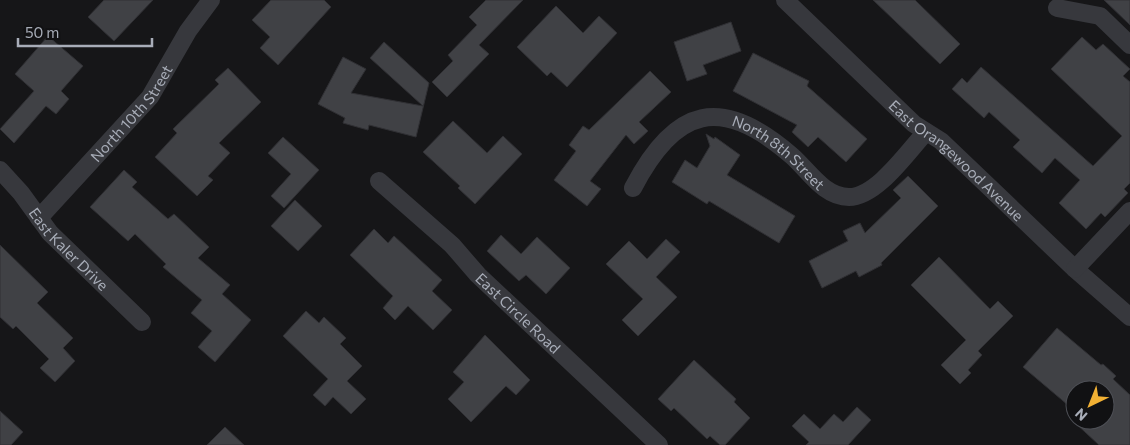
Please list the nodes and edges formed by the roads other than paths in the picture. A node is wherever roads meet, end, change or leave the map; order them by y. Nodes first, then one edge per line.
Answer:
1 (211, 0) edge
2 (785, 0) edge
3 (1057, 8) dead end
4 (1130, 45) edge
5 (926, 132) junction
6 (0, 170) edge
7 (380, 181) dead end
8 (633, 188) dead end
9 (1130, 211) edge
10 (39, 218) junction
11 (1075, 269) junction
12 (1130, 317) edge
13 (142, 322) dead end
14 (659, 445) edge

1 - 10 street, North 10th Street
2 - 5 street, East Orangewood Avenue
3 - 4 street
5 - 8 street, North 8th Street
5 - 11 street, East Orangewood Avenue
6 - 10 street, East Kaler Drive
7 - 14 street, East Circle Road
9 - 11 street
10 - 13 street, East Kaler Drive
11 - 12 street, East Orangewood Avenue

